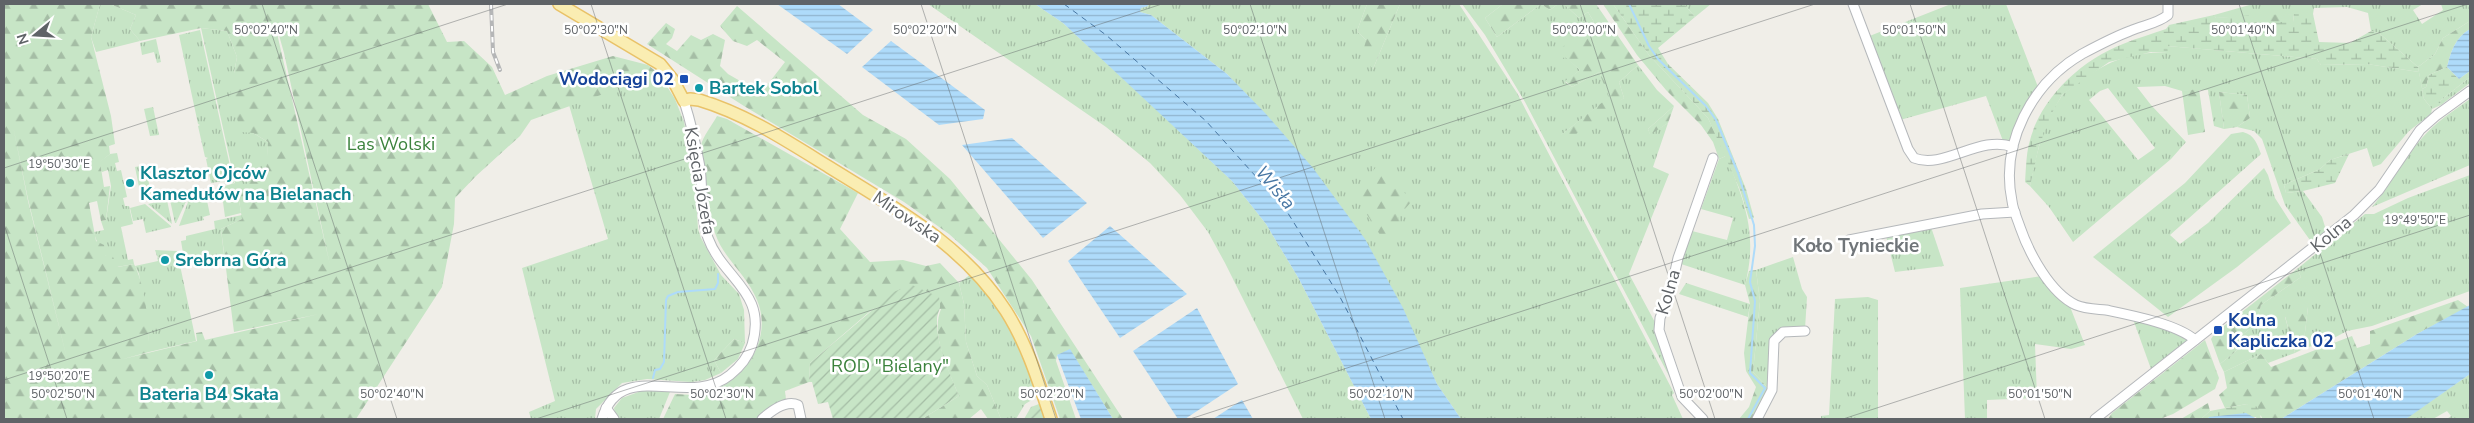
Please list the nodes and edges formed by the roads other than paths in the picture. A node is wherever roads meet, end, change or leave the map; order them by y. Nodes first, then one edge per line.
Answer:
1 (559, 4) edge
2 (1853, 4) edge
3 (2168, 4) edge
4 (2470, 91) edge
5 (684, 101) junction
6 (2014, 148) junction
7 (1713, 158) dead end
8 (2015, 212) junction
9 (1850, 240) dead end
10 (1805, 331) dead end
11 (2195, 340) junction
12 (606, 408) junction
13 (602, 419) edge
14 (614, 419) edge
15 (762, 419) edge
16 (802, 419) edge
17 (1051, 419) edge
18 (1703, 419) edge
19 (1757, 419) edge
20 (2095, 419) edge

1 - 5 main road, Księcia Józefa
2 - 6 street
3 - 6 street
4 - 11 street, Kolna
5 - 12 street, Księcia Józefa
5 - 17 main road, Mirowska
6 - 8 street
7 - 18 street, Kolna
8 - 9 street
8 - 11 street
10 - 19 street
11 - 20 street, Kolna
12 - 13 street
12 - 14 street
15 - 16 street

